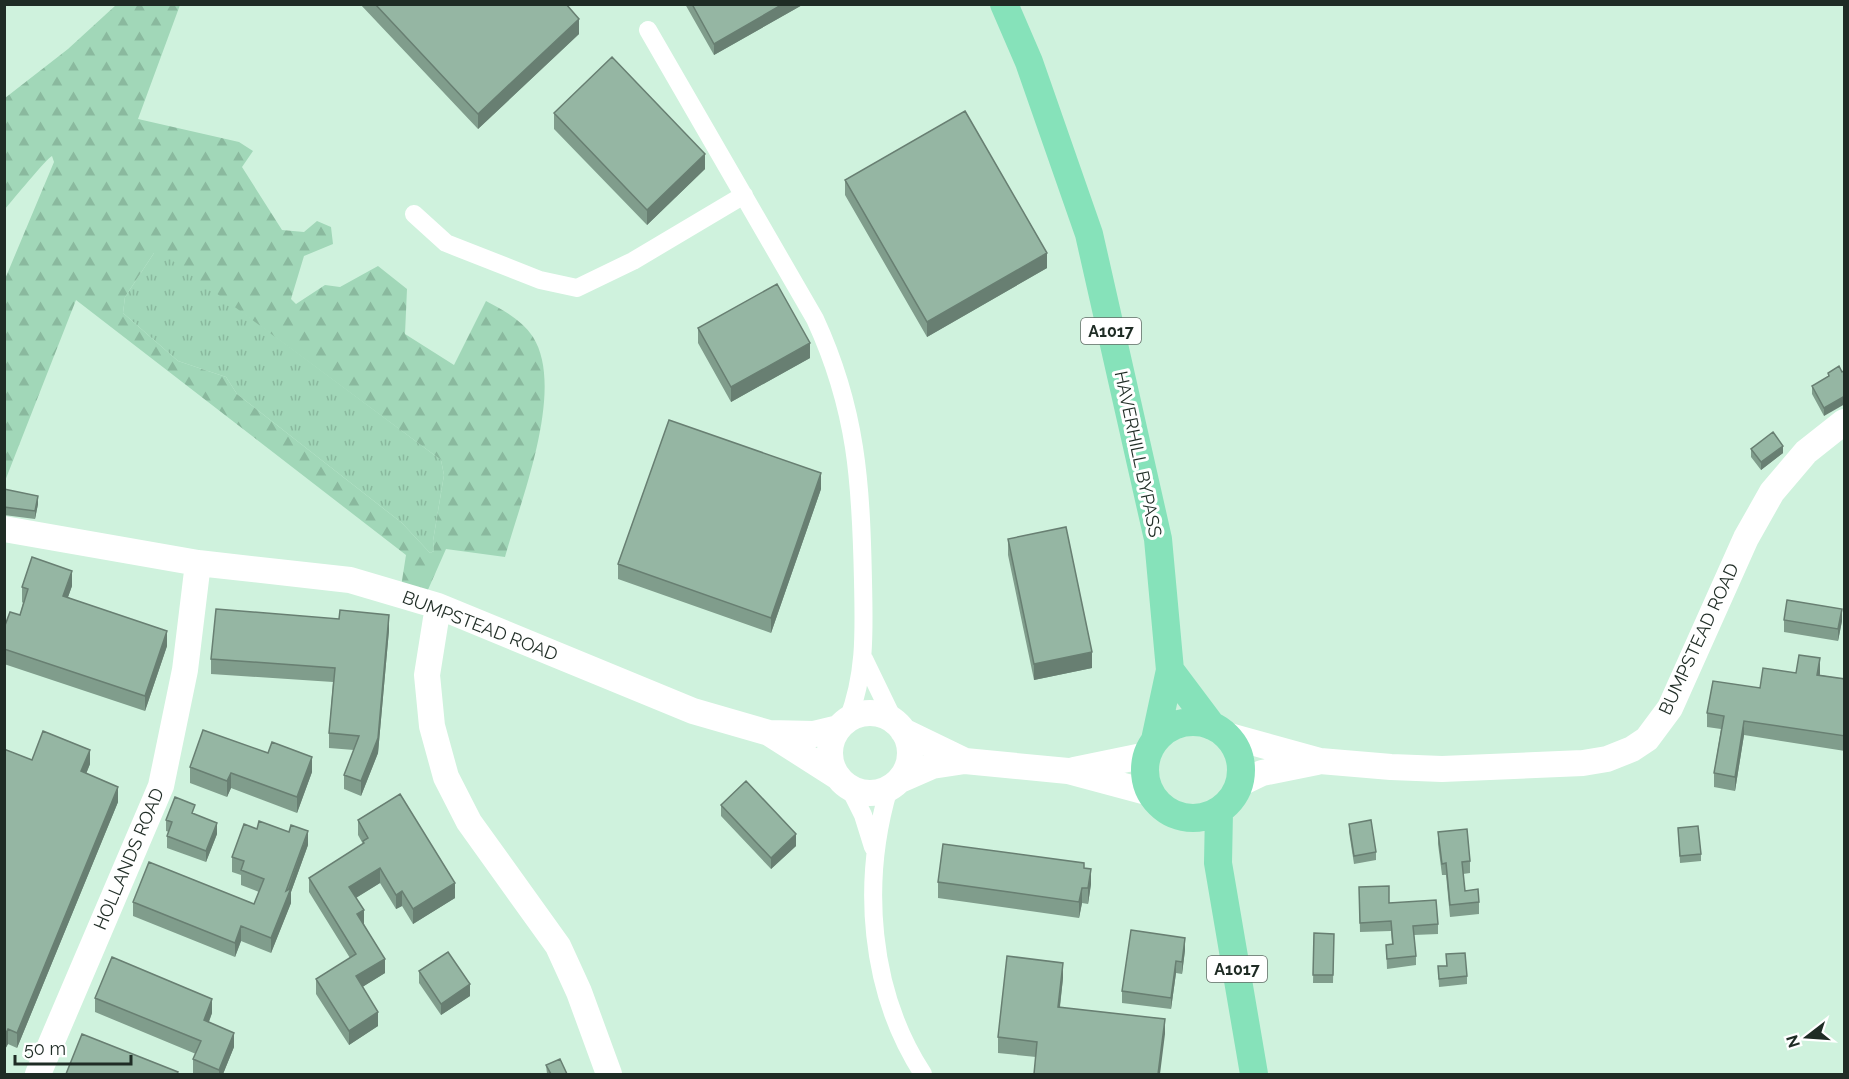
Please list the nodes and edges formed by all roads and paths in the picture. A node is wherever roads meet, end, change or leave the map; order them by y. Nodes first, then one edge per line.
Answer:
1 (1004, 4) edge
2 (648, 30) dead end
3 (744, 195) junction
4 (414, 214) dead end
5 (1845, 422) edge
6 (4, 529) edge
7 (198, 563) junction
8 (438, 606) junction
9 (864, 659) junction
10 (1170, 670) junction
11 (844, 724) junction
12 (899, 726) junction
13 (1219, 730) junction
14 (769, 733) junction
15 (1151, 748) junction
16 (965, 761) junction
17 (1320, 761) junction
18 (1068, 771) junction
19 (843, 782) junction
20 (894, 784) junction
21 (1239, 784) junction
22 (1150, 792) junction
23 (1219, 811) junction
24 (1191, 818) junction
25 (874, 852) junction
26 (1218, 863) junction
27 (38, 1074) edge
28 (609, 1074) edge
29 (923, 1074) edge
30 (1254, 1074) edge

1 - 10 main road, HAVERHILL BYPASS / A1017
2 - 3 street
3 - 4 street
3 - 9 street
5 - 17 main road, BUMPSTEAD ROAD
6 - 7 main road, BUMPSTEAD ROAD
7 - 8 main road, BUMPSTEAD ROAD
7 - 27 main road, HOLLANDS ROAD
8 - 14 main road, BUMPSTEAD ROAD
8 - 28 main road
9 - 11 street
9 - 12 street
10 - 13 main road
10 - 15 main road, HAVERHILL BYPASS / A1017
11 - 12 main road
11 - 14 main road, BUMPSTEAD ROAD
11 - 19 main road
12 - 16 main road
12 - 20 main road
13 - 15 main road
13 - 17 main road, BUMPSTEAD ROAD
13 - 21 main road
14 - 19 main road, BUMPSTEAD ROAD
15 - 18 main road
15 - 22 main road
16 - 18 main road
16 - 20 main road
17 - 21 main road, BUMPSTEAD ROAD
18 - 22 main road
19 - 20 main road
19 - 25 street
20 - 25 street
21 - 23 main road
22 - 24 main road
23 - 24 main road
23 - 26 main road, A1017
24 - 26 main road, A1017
25 - 29 street
26 - 30 main road, A1017

